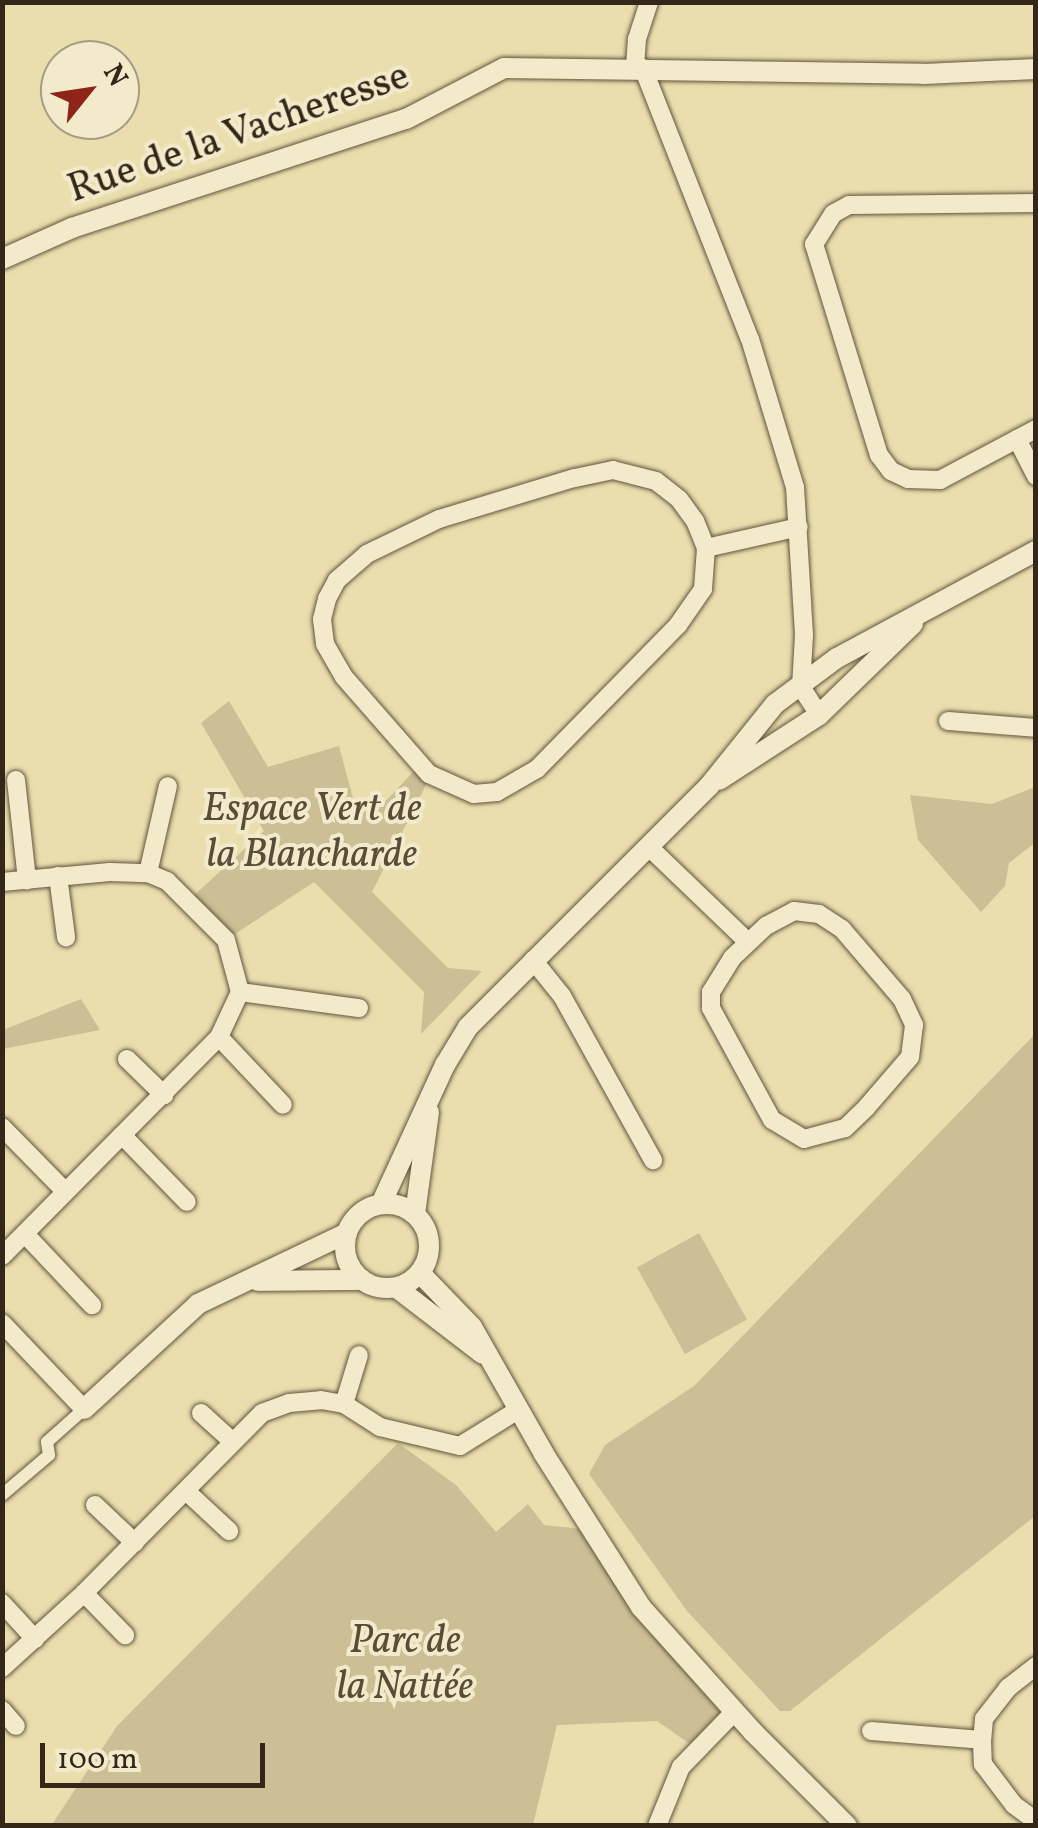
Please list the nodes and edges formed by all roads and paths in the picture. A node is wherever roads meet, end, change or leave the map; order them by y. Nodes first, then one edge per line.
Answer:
1 (648, 2) edge
2 (639, 68) junction
3 (1036, 70) edge
4 (1036, 203) edge
5 (2, 259) edge
6 (1036, 430) edge
7 (1017, 439) junction
8 (1036, 476) edge
9 (798, 527) junction
10 (706, 548) junction
11 (1036, 550) edge
12 (926, 612) junction
13 (804, 635) junction
14 (837, 658) junction
15 (802, 680) junction
16 (819, 716) junction
17 (948, 721) dead end
18 (1036, 728) edge
19 (16, 780) dead end
20 (168, 786) dead end
21 (709, 786) junction
22 (649, 846) junction
23 (148, 873) junction
24 (58, 876) junction
25 (27, 880) junction
26 (2, 882) edge
27 (66, 937) dead end
28 (747, 942) junction
29 (533, 960) junction
30 (240, 992) junction
31 (358, 1008) dead end
32 (219, 1037) junction
33 (126, 1058) dead end
34 (433, 1089) junction
35 (164, 1095) junction
36 (284, 1105) dead end
37 (2, 1127) edge
38 (122, 1136) junction
39 (653, 1160) dead end
40 (65, 1192) junction
41 (187, 1202) dead end
42 (381, 1204) junction
43 (415, 1214) junction
44 (347, 1233) junction
45 (25, 1234) junction
46 (2, 1256) edge
47 (420, 1273) junction
48 (362, 1280) junction
49 (251, 1281) junction
50 (397, 1288) junction
51 (92, 1305) dead end
52 (2, 1323) edge
53 (359, 1355) dead end
54 (486, 1356) junction
55 (344, 1404) junction
56 (84, 1409) junction
57 (518, 1410) junction
58 (201, 1413) dead end
59 (233, 1442) junction
60 (186, 1491) junction
61 (2, 1495) edge
62 (94, 1505) dead end
63 (228, 1531) dead end
64 (135, 1542) junction
65 (84, 1594) junction
66 (2, 1603) edge
67 (125, 1635) dead end
68 (34, 1639) junction
69 (1036, 1666) edge
70 (2, 1668) edge
71 (2, 1710) edge
72 (735, 1711) junction
73 (16, 1726) dead end
74 (871, 1732) dead end
75 (982, 1740) junction
76 (1036, 1821) edge
77 (658, 1826) edge
78 (847, 1826) edge

1 - 2 street
2 - 3 street, Rue de la Vacheresse
2 - 5 street, Rue de la Vacheresse
2 - 9 street
4 - 7 street
6 - 7 street
7 - 8 street
9 - 10 street
9 - 13 street
10 - 10 street
11 - 12 street
12 - 14 street
12 - 16 street
13 - 14 street
13 - 15 street
14 - 15 street
15 - 16 street
15 - 21 street
16 - 21 street
17 - 18 street
19 - 25 street
20 - 23 street
21 - 22 street
22 - 28 street
22 - 29 street
23 - 24 street
23 - 30 street
24 - 25 street
24 - 27 street
25 - 26 street
28 - 28 street
29 - 34 street
29 - 39 street
30 - 31 street
30 - 32 street
32 - 35 street
32 - 36 street
33 - 35 street
34 - 42 street
34 - 43 street
35 - 38 street
37 - 40 street
38 - 40 street
38 - 41 street
40 - 45 street
42 - 43 street
42 - 44 street
43 - 47 street
44 - 48 street
44 - 49 street
45 - 46 street
45 - 51 street
47 - 50 street
47 - 54 street
48 - 49 street
48 - 50 street
49 - 56 street
50 - 54 street
52 - 56 street
53 - 55 street
54 - 57 street
55 - 57 street
55 - 59 street
56 - 61 street
57 - 72 street
58 - 59 street
59 - 60 street
60 - 63 street
60 - 64 street
62 - 64 street
64 - 65 street
65 - 67 street
65 - 68 street
66 - 68 street
68 - 70 street
69 - 75 street
71 - 73 street
72 - 77 street
72 - 78 street
74 - 75 street
75 - 76 street

